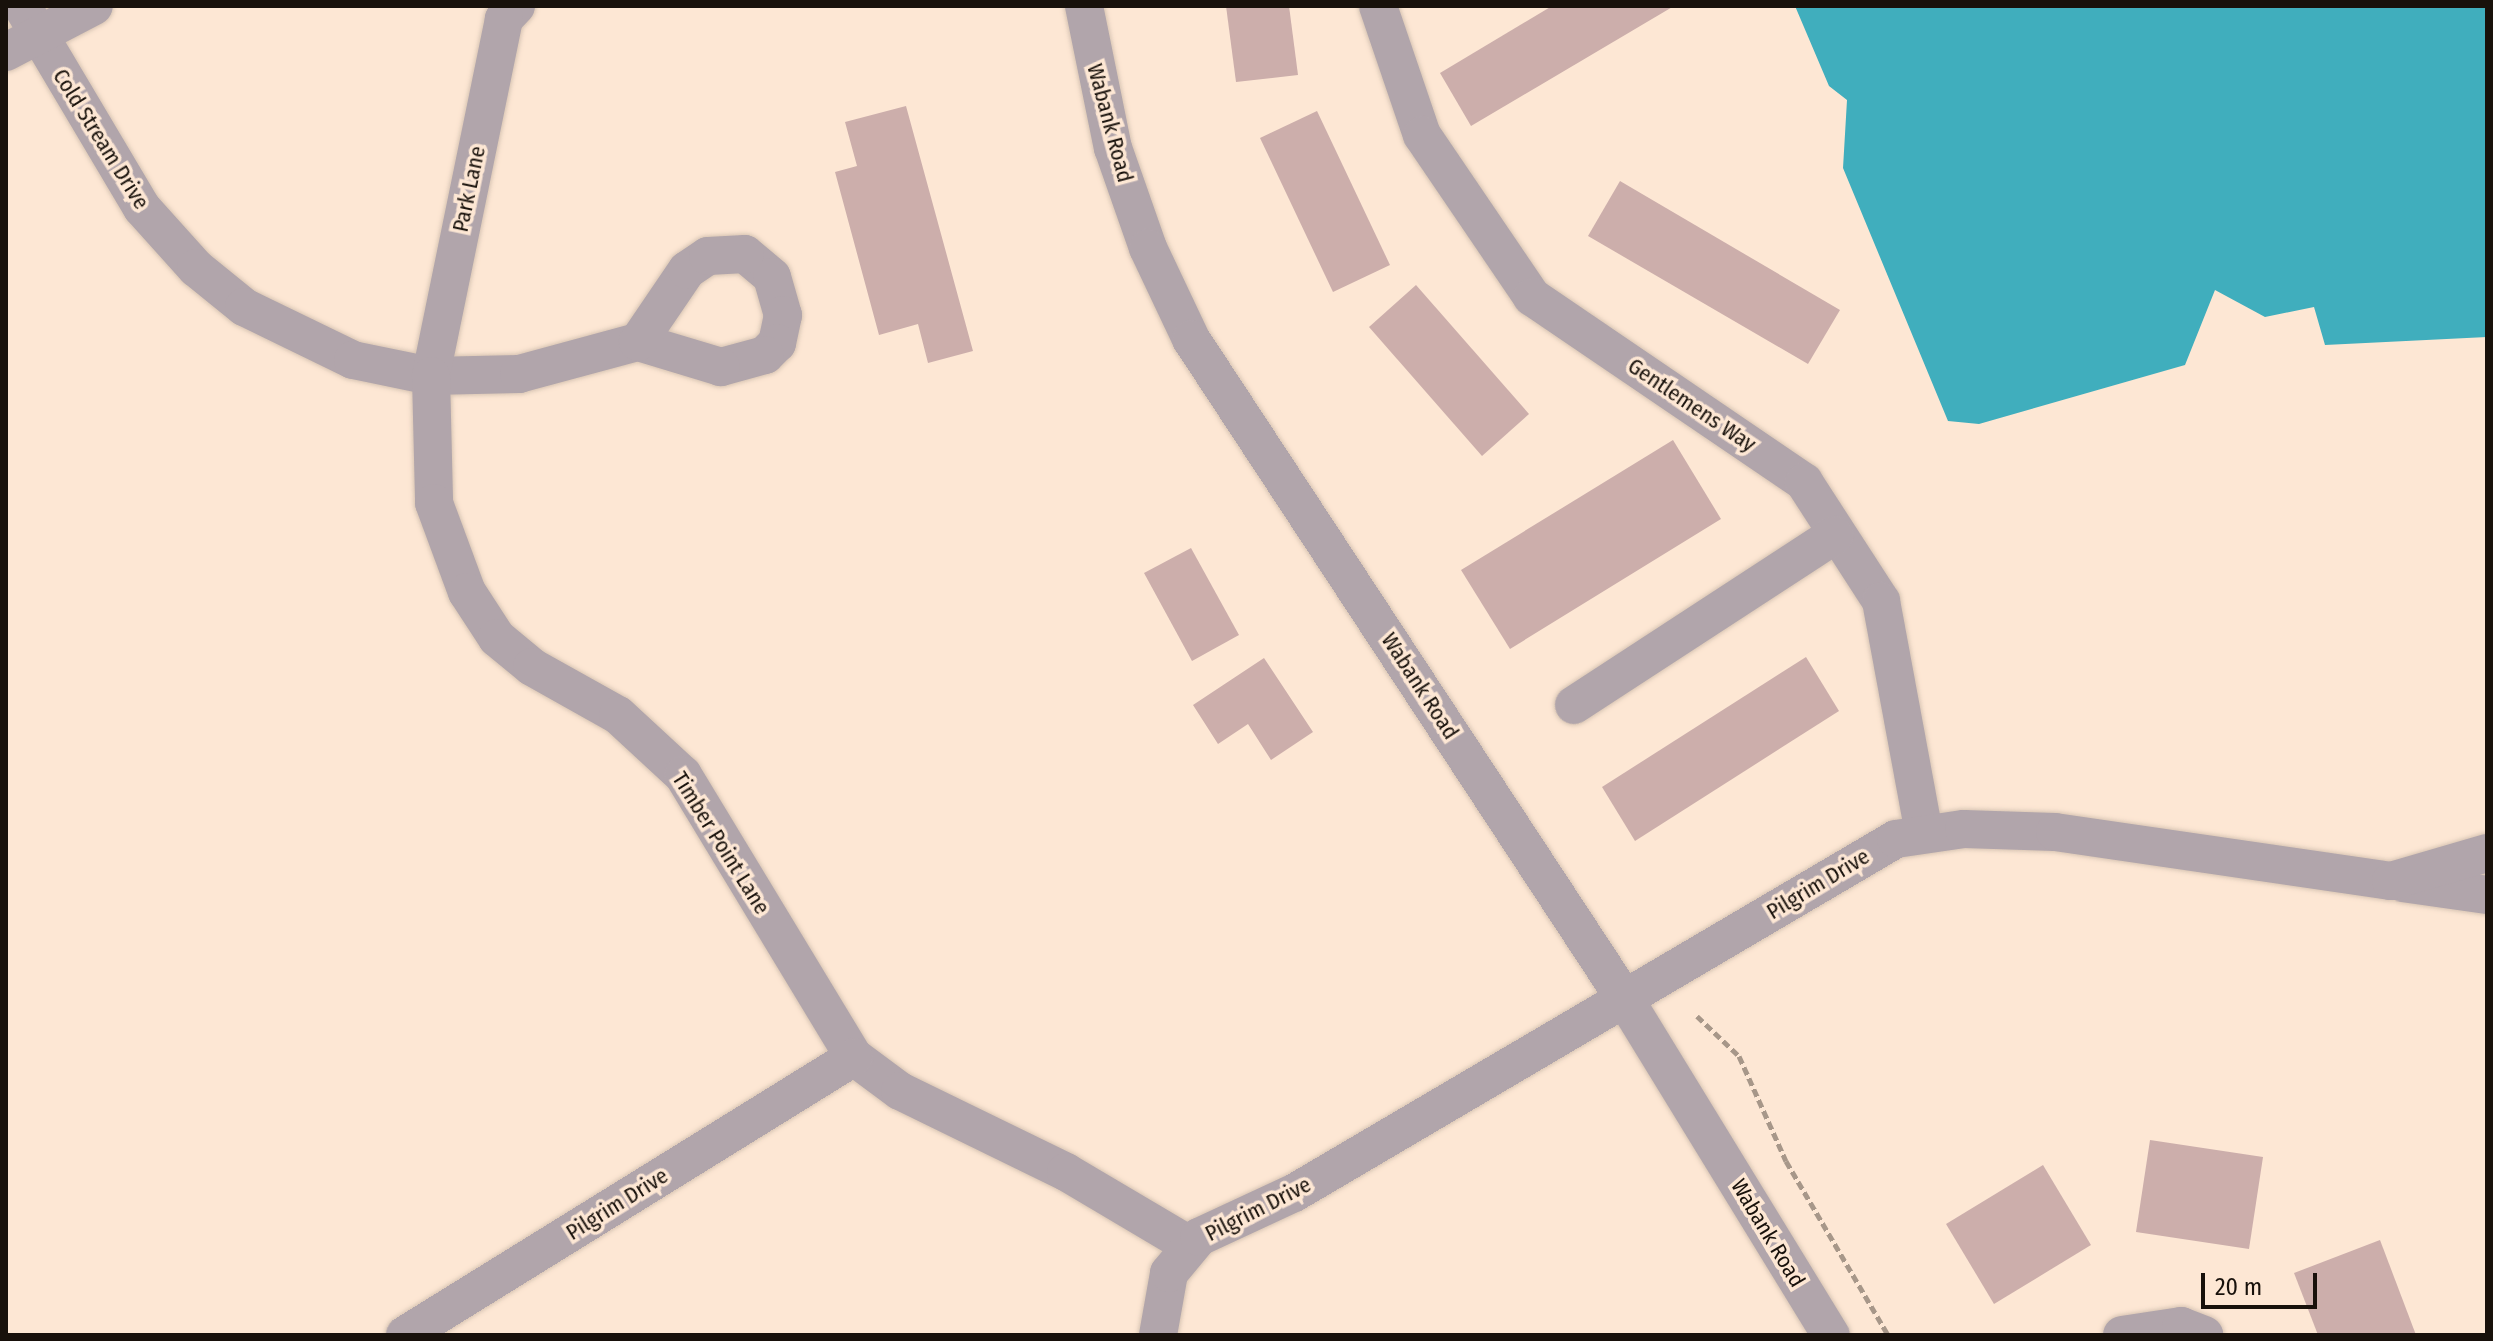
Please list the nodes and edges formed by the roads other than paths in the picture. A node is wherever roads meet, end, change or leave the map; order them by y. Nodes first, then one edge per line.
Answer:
1 (94, 6) edge
2 (516, 6) edge
3 (1084, 6) edge
4 (1385, 9) edge
5 (22, 32) edge
6 (638, 342) dead end
7 (431, 376) junction
8 (1835, 535) junction
9 (1574, 705) dead end
10 (1924, 833) junction
11 (2487, 853) edge
12 (2391, 881) junction
13 (2487, 895) edge
14 (1626, 1001) junction
15 (854, 1057) junction
16 (1191, 1246) junction
17 (405, 1335) edge
18 (1158, 1335) edge
19 (1831, 1335) edge
20 (2122, 1335) edge
21 (2204, 1335) edge

1 - 5 street
2 - 7 street, Park Lane
3 - 14 street, Wabank Road
4 - 8 street, Gentlemens Way
5 - 7 street, Cold Stream Drive
6 - 7 street, Cold Stream Drive
7 - 15 street, Timber Point Lane
8 - 9 street
8 - 10 street, Gentlemens Way
10 - 12 street, Pilgrim Drive
10 - 14 street, Pilgrim Drive
11 - 12 street
12 - 13 street, Pilgrim Drive
14 - 16 street, Pilgrim Drive
14 - 19 street, Wabank Road
15 - 16 street, Pilgrim Drive
15 - 17 street, Pilgrim Drive
16 - 18 street
20 - 21 street

